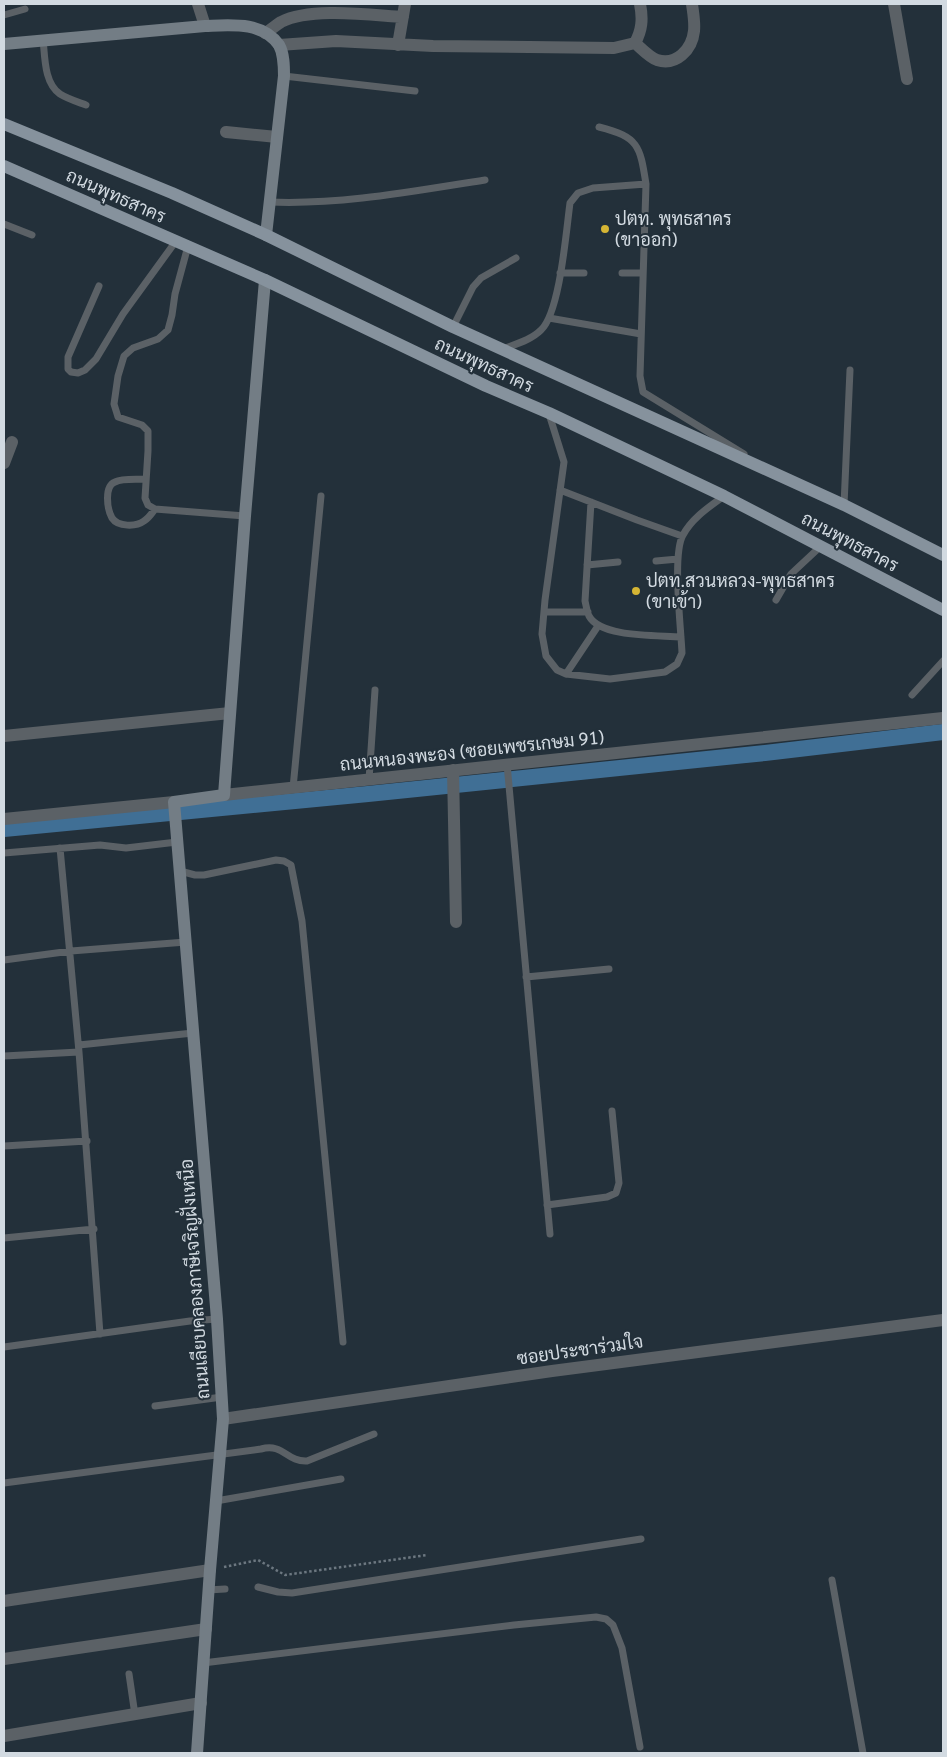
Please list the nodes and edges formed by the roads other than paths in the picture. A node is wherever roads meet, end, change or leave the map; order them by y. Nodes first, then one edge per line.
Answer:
1 (198, 4) edge
2 (405, 4) edge
3 (640, 4) edge
4 (692, 4) edge
5 (894, 4) edge
6 (25, 9) dead end
7 (4, 15) edge
8 (403, 17) junction
9 (205, 26) junction
10 (266, 33) junction
11 (43, 40) junction
12 (635, 43) junction
13 (4, 44) edge
14 (398, 44) junction
15 (279, 45) junction
16 (284, 76) junction
17 (907, 79) dead end
18 (414, 92) dead end
19 (86, 105) dead end
20 (4, 124) edge
21 (599, 127) dead end
22 (226, 132) dead end
23 (277, 137) junction
24 (4, 166) edge
25 (485, 180) dead end
26 (646, 184) junction
27 (270, 202) junction
28 (4, 224) edge
29 (32, 235) dead end
30 (266, 235) junction
31 (182, 244) junction
32 (516, 258) dead end
33 (560, 273) junction
34 (584, 273) dead end
35 (622, 273) dead end
36 (644, 273) junction
37 (265, 280) junction
38 (99, 286) dead end
39 (550, 318) junction
40 (453, 327) junction
41 (642, 334) junction
42 (503, 350) junction
43 (850, 370) dead end
44 (548, 413) junction
45 (12, 442) dead end
46 (4, 463) edge
47 (784, 478) junction
48 (146, 479) junction
49 (560, 490) junction
50 (321, 496) dead end
51 (724, 496) junction
52 (591, 502) junction
53 (844, 505) junction
54 (155, 509) junction
55 (245, 516) junction
56 (682, 536) junction
57 (821, 546) junction
58 (943, 555) edge
59 (678, 559) junction
60 (656, 561) dead end
61 (618, 562) dead end
62 (587, 564) junction
63 (776, 600) dead end
64 (943, 610) edge
65 (544, 612) junction
66 (588, 612) junction
67 (598, 626) junction
68 (681, 637) junction
69 (943, 661) edge
70 (566, 674) junction
71 (375, 690) dead end
72 (912, 695) dead end
73 (230, 713) junction
74 (943, 718) edge
75 (4, 736) edge
76 (507, 764) junction
77 (452, 770) junction
78 (368, 780) junction
79 (293, 788) junction
80 (224, 795) junction
81 (174, 802) junction
82 (4, 819) edge
83 (177, 842) junction
84 (60, 848) junction
85 (4, 853) edge
86 (180, 871) junction
87 (456, 922) dead end
88 (186, 942) junction
89 (71, 951) junction
90 (4, 960) edge
91 (609, 969) dead end
92 (526, 977) junction
93 (193, 1032) junction
94 (79, 1048) junction
95 (4, 1056) edge
96 (612, 1111) dead end
97 (87, 1141) junction
98 (4, 1146) edge
99 (547, 1205) junction
100 (94, 1230) junction
101 (550, 1234) dead end
102 (4, 1238) edge
103 (217, 1319) junction
104 (943, 1320) edge
105 (100, 1334) junction
106 (343, 1342) dead end
107 (4, 1347) edge
108 (222, 1397) junction
109 (155, 1406) dead end
110 (223, 1419) junction
111 (374, 1434) dead end
112 (221, 1454) junction
113 (342, 1479) dead end
114 (4, 1483) edge
115 (216, 1500) junction
116 (641, 1539) dead end
117 (210, 1570) junction
118 (832, 1580) dead end
119 (258, 1587) dead end
120 (225, 1589) dead end
121 (208, 1590) junction
122 (4, 1601) edge
123 (206, 1629) junction
124 (4, 1659) edge
125 (204, 1663) junction
126 (129, 1674) dead end
127 (201, 1703) junction
128 (135, 1715) junction
129 (4, 1736) edge
130 (640, 1747) dead end
131 (197, 1753) edge
132 (863, 1753) edge

1 - 9 street
2 - 8 street
3 - 12 street
4 - 12 street
5 - 17 street
6 - 7 lane
8 - 10 street
8 - 14 street
9 - 10 main road
9 - 11 main road
10 - 15 main road
11 - 13 main road
11 - 19 lane
12 - 14 street
14 - 15 street
15 - 16 main road
16 - 18 lane
16 - 23 main road
20 - 30 main road, ถนนพุทธสาคร
21 - 26 lane
22 - 23 street
23 - 27 main road
24 - 31 main road, ถนนพุทธสาคร
25 - 27 lane
26 - 33 lane
26 - 36 lane
27 - 30 main road
28 - 29 lane
30 - 40 main road, ถนนพุทธสาคร
31 - 37 main road, ถนนพุทธสาคร
31 - 38 lane
31 - 48 lane
32 - 40 lane
33 - 34 lane
33 - 39 lane
35 - 36 lane
36 - 41 lane
37 - 44 main road, ถนนพุทธสาคร
37 - 55 main road
39 - 41 lane
39 - 42 lane
40 - 42 main road, ถนนพุทธสาคร
41 - 47 lane
42 - 47 main road, ถนนพุทธสาคร
43 - 53 lane
44 - 49 lane
44 - 51 main road, ถนนพุทธสาคร
45 - 46 street
47 - 53 main road, ถนนพุทธสาคร
48 - 54 lane
48 - 54 lane
49 - 52 lane
49 - 65 lane
50 - 79 lane
51 - 56 lane
51 - 57 main road, ถนนพุทธสาคร
52 - 56 lane
52 - 62 lane
53 - 58 main road, ถนนพุทธสาคร
54 - 55 lane
55 - 73 main road
56 - 59 lane
57 - 63 lane
57 - 64 main road, ถนนพุทธสาคร
59 - 60 lane
59 - 68 lane
61 - 62 lane
62 - 66 lane
65 - 66 lane
65 - 70 lane
66 - 67 lane
67 - 68 lane
67 - 70 lane
68 - 70 lane
69 - 72 lane
71 - 78 lane
73 - 75 street
73 - 80 main road
74 - 76 street, ถนนหนองพะอง (ซอยเพชรเกษม 91)
76 - 77 street, ถนนหนองพะอง (ซอยเพชรเกษม 91)
76 - 92 lane
77 - 78 street, ถนนหนองพะอง (ซอยเพชรเกษม 91)
77 - 87 street
78 - 79 street, ถนนหนองพะอง (ซอยเพชรเกษม 91)
79 - 80 street, ถนนหนองพะอง (ซอยเพชรเกษม 91)
80 - 81 main road, ถนนหนองพะอง (ซอยเพชรเกษม 91)
81 - 82 street, ถนนหนองพะอง (ซอยเพชรเกษม 91)
81 - 83 main road, ถนนเลียบคลองภาษีเจริญฝั่งเหนือ
83 - 84 lane
83 - 86 main road, ถนนเลียบคลองภาษีเจริญฝั่งเหนือ
84 - 85 lane
84 - 89 lane
86 - 88 main road, ถนนเลียบคลองภาษีเจริญฝั่งเหนือ
86 - 106 lane
88 - 89 lane
88 - 93 main road, ถนนเลียบคลองภาษีเจริญฝั่งเหนือ
89 - 90 lane
89 - 94 lane
91 - 92 lane
92 - 99 lane
93 - 94 lane
93 - 103 main road, ถนนเลียบคลองภาษีเจริญฝั่งเหนือ
94 - 95 lane
94 - 97 lane
96 - 99 lane
97 - 98 lane
97 - 100 lane
99 - 101 lane
100 - 102 lane
100 - 105 lane
103 - 105 lane
103 - 108 main road, ถนนเลียบคลองภาษีเจริญฝั่งเหนือ
104 - 110 street, ซอยประชาร่วมใจ
105 - 107 lane
108 - 109 lane
108 - 110 main road, ถนนเลียบคลองภาษีเจริญฝั่งเหนือ
110 - 112 main road, ถนนเลียบคลองภาษีเจริญฝั่งเหนือ
111 - 112 lane
112 - 114 lane
112 - 115 main road, ถนนเลียบคลองภาษีเจริญฝั่งเหนือ
113 - 115 lane
115 - 117 main road, ถนนเลียบคลองภาษีเจริญฝั่งเหนือ
116 - 119 lane
117 - 121 main road, ถนนเลียบคลองภาษีเจริญฝั่งเหนือ
117 - 122 street
118 - 132 lane
120 - 121 lane
121 - 123 main road, ถนนเลียบคลองภาษีเจริญฝั่งเหนือ
123 - 124 street
123 - 125 main road, ถนนเลียบคลองภาษีเจริญฝั่งเหนือ
125 - 127 main road, ถนนเลียบคลองภาษีเจริญฝั่งเหนือ
125 - 130 lane
126 - 128 lane
127 - 128 street
127 - 131 main road, ถนนเลียบคลองภาษีเจริญฝั่งเหนือ
128 - 129 street

